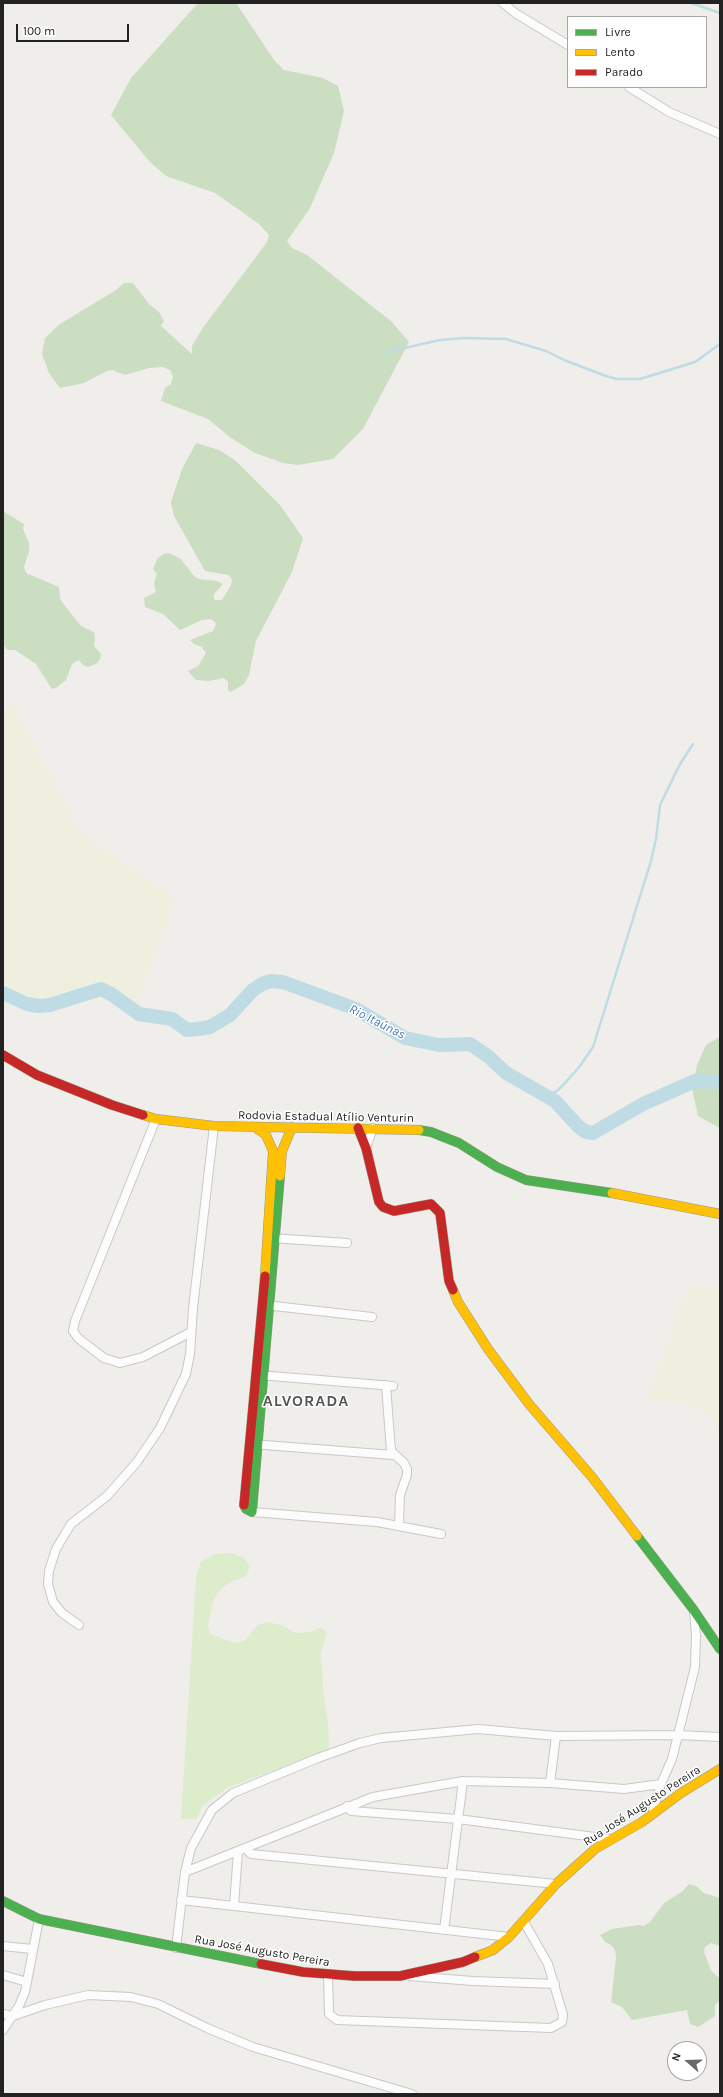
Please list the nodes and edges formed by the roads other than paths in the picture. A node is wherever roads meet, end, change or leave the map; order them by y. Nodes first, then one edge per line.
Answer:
1 (503, 3) edge
2 (567, 45) edge
3 (631, 88) edge
4 (720, 134) edge
5 (3, 1055) edge
6 (156, 1119) junction
7 (214, 1126) junction
8 (292, 1127) junction
9 (256, 1128) junction
10 (358, 1128) junction
11 (373, 1128) junction
12 (366, 1148) junction
13 (720, 1214) edge
14 (272, 1238) junction
15 (347, 1243) dead end
16 (266, 1305) junction
17 (372, 1317) dead end
18 (191, 1332) junction
19 (259, 1375) junction
20 (253, 1444) junction
21 (393, 1454) junction
22 (252, 1512) joint
23 (399, 1526) junction
24 (441, 1534) dead end
25 (693, 1609) junction
26 (79, 1625) dead end
27 (720, 1649) edge
28 (678, 1735) junction
29 (556, 1736) junction
30 (720, 1737) edge
31 (720, 1769) edge
32 (463, 1781) junction
33 (550, 1783) junction
34 (661, 1784) junction
35 (347, 1806) junction
36 (652, 1816) junction
37 (458, 1819) junction
38 (610, 1839) junction
39 (242, 1849) junction
40 (185, 1872) junction
41 (451, 1873) junction
42 (556, 1884) junction
43 (181, 1900) junction
44 (3, 1901) edge
45 (234, 1906) junction
46 (39, 1919) junction
47 (524, 1922) junction
48 (444, 1930) junction
49 (509, 1937) junction
50 (3, 1946) edge
51 (176, 1948) junction
52 (32, 1949) junction
53 (3, 1975) edge
54 (328, 1975) junction
55 (400, 1976) junction
56 (27, 1982) junction
57 (555, 1984) junction
58 (3, 2014) edge
59 (13, 2016) junction
60 (3, 2030) edge
61 (412, 2094) edge

1 - 2 street
3 - 4 street
5 - 6 street, Rodovia Estadual Atílio Venturin
6 - 7 street, Rodovia Estadual Atílio Venturin
6 - 18 street
7 - 9 street, Rodovia Estadual Atílio Venturin
7 - 18 street
8 - 9 street, Rodovia Estadual Atílio Venturin
8 - 10 street, Rodovia Estadual Atílio Venturin
8 - 14 street
9 - 14 street
10 - 11 street, Rodovia Estadual Atílio Venturin
10 - 12 street
11 - 12 street
11 - 13 street, Rodovia Estadual Atílio Venturin
12 - 25 street
14 - 15 street
14 - 16 street
16 - 17 street
16 - 19 street
18 - 26 street
19 - 20 street
19 - 21 street
20 - 21 street
20 - 22 street
21 - 23 street
22 - 23 street
23 - 24 street
25 - 27 street
25 - 28 street
28 - 29 street
28 - 30 street
28 - 34 street
29 - 33 street
29 - 40 street
31 - 36 street, Rua José Augusto Pereira
32 - 33 street
32 - 35 street
32 - 37 street
33 - 34 street
34 - 36 street
35 - 37 street
35 - 39 street
36 - 38 street, Rua José Augusto Pereira
37 - 38 street
37 - 41 street
38 - 42 street, Rua José Augusto Pereira
39 - 40 street
39 - 41 street
39 - 45 street
40 - 43 street
41 - 42 street
41 - 48 street
42 - 47 street, Rua José Augusto Pereira
43 - 45 street
43 - 51 street
44 - 46 street, Rua José Augusto Pereira
45 - 48 street
46 - 51 street, Rua José Augusto Pereira
46 - 52 street
47 - 49 street, Rua José Augusto Pereira
47 - 57 street
48 - 49 street
49 - 55 street, Rua José Augusto Pereira
50 - 52 street
51 - 54 street, Rua José Augusto Pereira
52 - 56 street
53 - 56 street
54 - 55 street, Rua José Augusto Pereira
54 - 57 street
55 - 57 street
56 - 59 street
58 - 59 street
59 - 60 street
59 - 61 street

